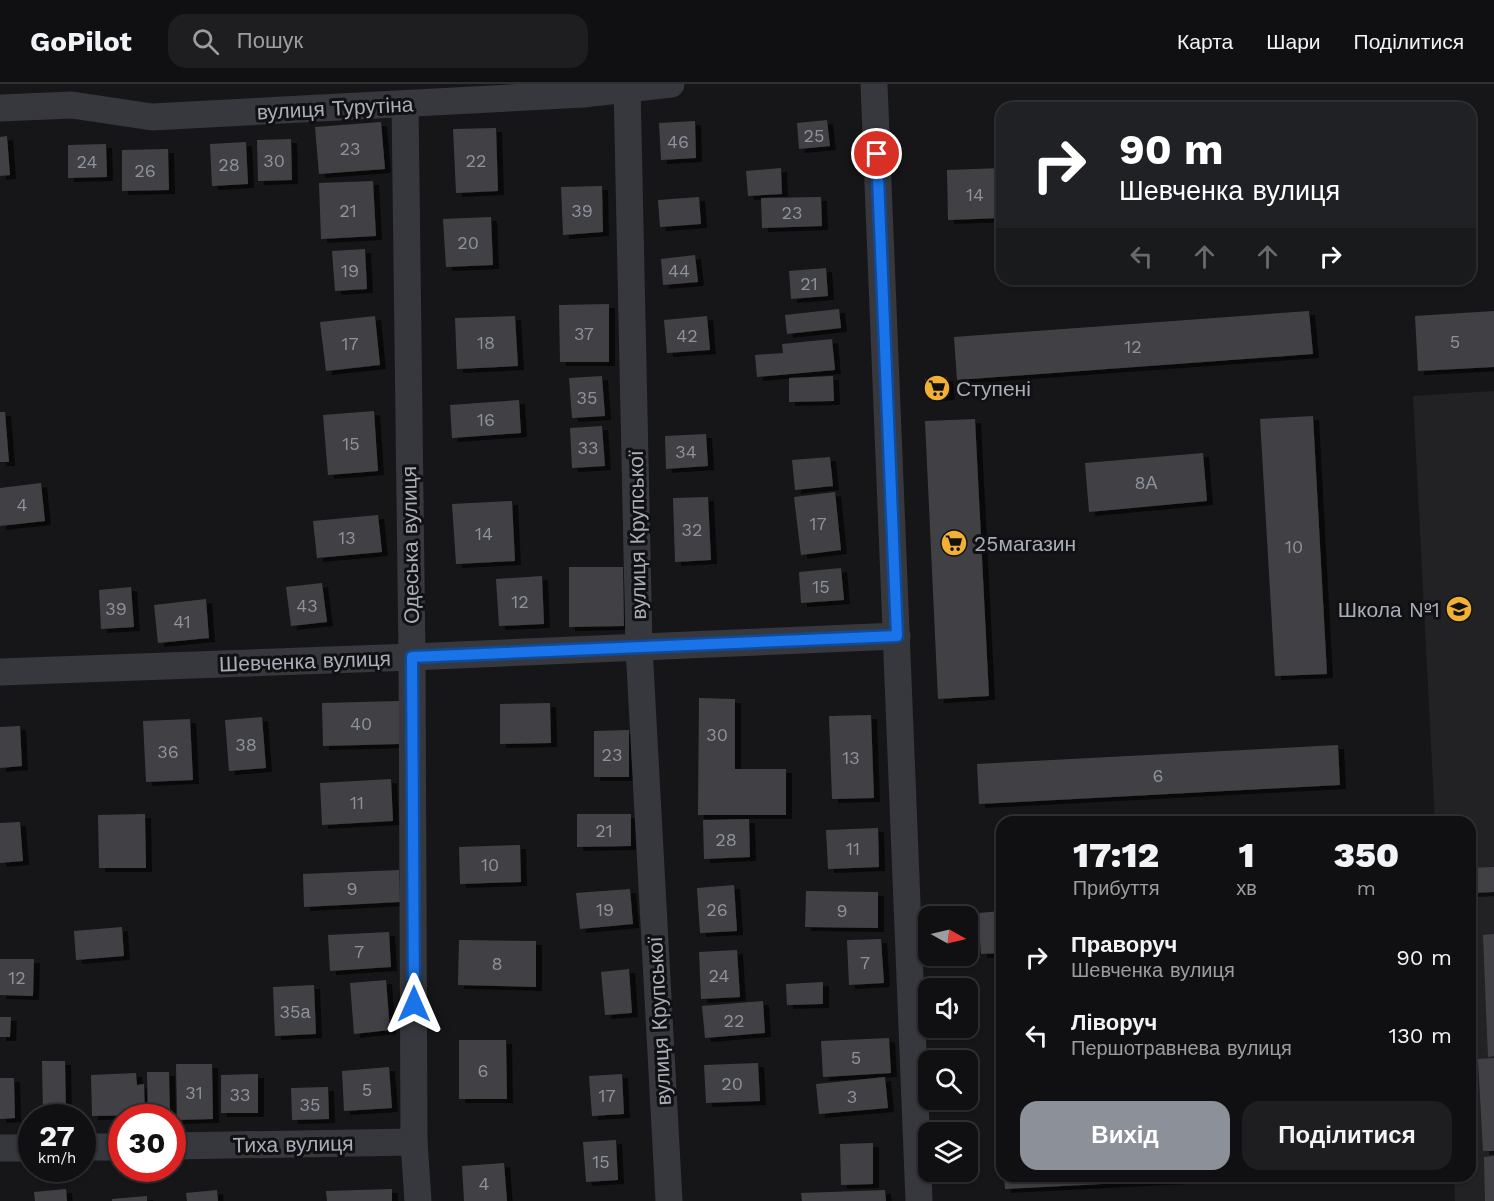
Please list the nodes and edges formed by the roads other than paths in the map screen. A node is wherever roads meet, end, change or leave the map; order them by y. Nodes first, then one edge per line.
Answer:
1 (671, 84) edge
2 (874, 84) edge
3 (627, 87) edge
4 (405, 104) junction
5 (0, 108) edge
6 (897, 636) junction
7 (639, 647) junction
8 (412, 657) junction
9 (0, 672) edge
10 (414, 1142) junction
11 (186, 1146) edge
12 (0, 1148) edge
13 (18, 1148) edge
14 (418, 1201) edge
15 (669, 1201) edge
16 (919, 1201) edge

1 - 3 street, вулиця Турутіна
2 - 6 street
3 - 4 street, вулиця Турутіна
3 - 7 street, вулиця Крупської
4 - 5 street, вулиця Турутіна
4 - 8 street, Одеська вулиця
6 - 7 street, Шевченка вулиця
6 - 16 street
7 - 8 street, Шевченка вулиця
7 - 15 street, вулиця Крупської
8 - 9 street, Шевченка вулиця
8 - 10 street, Одеська вулиця
10 - 11 street, Тиха вулиця
10 - 14 street, Одеська вулиця
12 - 13 street

